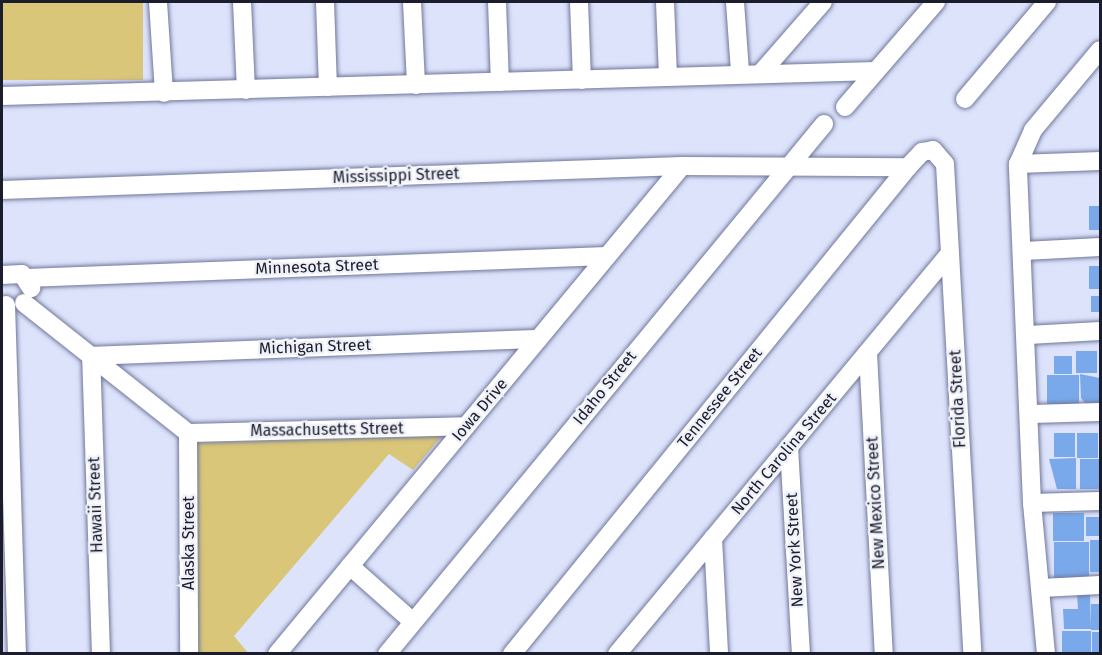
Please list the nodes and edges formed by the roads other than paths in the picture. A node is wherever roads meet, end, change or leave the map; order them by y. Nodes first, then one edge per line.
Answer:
1 (158, 2) edge
2 (242, 2) edge
3 (325, 2) edge
4 (412, 2) edge
5 (497, 2) edge
6 (579, 2) edge
7 (665, 2) edge
8 (735, 2) edge
9 (822, 2) edge
10 (936, 2) edge
11 (1047, 2) edge
12 (1101, 50) edge
13 (876, 71) junction
14 (740, 72) junction
15 (761, 73) junction
16 (668, 77) junction
17 (582, 80) junction
18 (500, 82) junction
19 (416, 85) junction
20 (328, 87) junction
21 (246, 90) junction
22 (164, 93) junction
23 (2, 96) edge
24 (965, 99) dead end
25 (845, 107) dead end
26 (824, 124) dead end
27 (933, 150) joint
28 (1101, 161) edge
29 (790, 163) junction
30 (1018, 164) junction
31 (682, 166) junction
32 (908, 167) junction
33 (2, 190) edge
34 (1101, 247) edge
35 (1024, 251) junction
36 (950, 254) junction
37 (607, 256) junction
38 (2, 275) edge
39 (26, 278) junction
40 (10, 304) edge
41 (1101, 331) edge
42 (1028, 335) junction
43 (539, 339) junction
44 (868, 353) junction
45 (91, 356) junction
46 (1101, 412) edge
47 (1032, 414) junction
48 (466, 426) junction
49 (188, 433) junction
50 (789, 447) junction
51 (1101, 501) edge
52 (1032, 503) junction
53 (713, 538) junction
54 (350, 566) junction
55 (1101, 585) edge
56 (1041, 588) junction
57 (413, 622) junction
58 (17, 654) edge
59 (101, 654) edge
60 (189, 654) edge
61 (277, 654) edge
62 (387, 654) edge
63 (512, 654) edge
64 (617, 654) edge
65 (719, 654) edge
66 (801, 654) edge
67 (884, 654) edge
68 (972, 654) edge
69 (1046, 654) edge

1 - 22 street
2 - 21 street
3 - 20 street
4 - 19 street
5 - 18 street
6 - 17 street
7 - 16 street
8 - 14 street
9 - 15 street
10 - 13 street
11 - 24 street
12 - 30 street
13 - 15 street
13 - 25 street
14 - 15 street
14 - 16 street
16 - 17 street
17 - 18 street
18 - 19 street
19 - 20 street
20 - 21 street
21 - 22 street
22 - 23 street
26 - 29 street, Idaho Street
27 - 32 street, Tennessee Street
27 - 36 street, Florida Street
28 - 30 street
29 - 31 street, Mississippi Street
29 - 32 street, Mississippi Street
29 - 57 street, Idaho Street
30 - 35 street
31 - 33 street, Mississippi Street
31 - 37 street, Iowa Drive
32 - 63 street, Tennessee Street
34 - 35 street
35 - 42 street
36 - 44 street, North Carolina Street
36 - 68 street, Florida Street
37 - 39 street, Minnesota Street
37 - 43 street, Iowa Drive
38 - 39 street, Minnesota Street
39 - 40 street
40 - 45 street
40 - 58 street
41 - 42 street
42 - 47 street
43 - 45 street, Michigan Street
43 - 48 street, Iowa Drive
44 - 50 street, North Carolina Street
44 - 67 street, New Mexico Street
45 - 49 street
45 - 59 street, Hawaii Street
46 - 47 street
47 - 52 street
48 - 49 street, Massachusetts Street
48 - 54 street, Iowa Drive
49 - 60 street, Alaska Street
50 - 53 street, North Carolina Street
50 - 66 street, New York Street
51 - 52 street
52 - 56 street
53 - 64 street, North Carolina Street
53 - 65 street
54 - 57 street
54 - 61 street, Iowa Drive
55 - 56 street
56 - 69 street
57 - 62 street, Idaho Street

